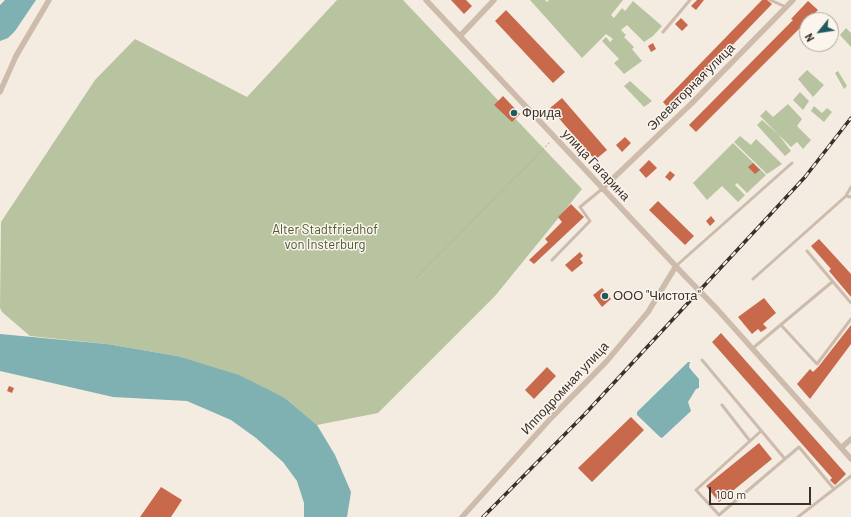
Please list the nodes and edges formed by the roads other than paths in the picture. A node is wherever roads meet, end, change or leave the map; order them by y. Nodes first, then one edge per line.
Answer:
1 (49, 0) edge
2 (426, 0) edge
3 (494, 0) edge
4 (690, 0) edge
5 (770, 0) edge
6 (793, 0) edge
7 (786, 7) junction
8 (663, 32) dead end
9 (460, 36) junction
10 (0, 92) edge
11 (792, 163) dead end
12 (851, 188) edge
13 (602, 189) junction
14 (846, 196) junction
15 (851, 197) edge
16 (807, 251) dead end
17 (552, 260) dead end
18 (676, 266) junction
19 (753, 279) dead end
20 (832, 282) junction
21 (851, 303) edge
22 (851, 319) edge
23 (781, 325) junction
24 (754, 348) junction
25 (702, 360) dead end
26 (722, 405) dead end
27 (761, 431) junction
28 (851, 438) edge
29 (750, 441) junction
30 (841, 448) junction
31 (851, 458) edge
32 (785, 459) junction
33 (851, 476) edge
34 (834, 489) junction
35 (462, 517) edge
36 (798, 517) edge

1 - 10 street
2 - 9 street, улица Гагарина
3 - 9 street
4 - 8 lane
5 - 7 lane
6 - 7 street, Элеваторная улица
7 - 13 street, Элеваторная улица
9 - 13 street, улица Гагарина
11 - 18 lane
12 - 14 lane
13 - 17 lane
13 - 18 street, улица Гагарина
14 - 15 lane
14 - 19 lane
16 - 20 lane
18 - 24 street, улица Гагарина, bridge
18 - 35 street, Ипподромная улица
20 - 21 lane
20 - 23 lane
22 - 23 lane
23 - 24 lane
24 - 30 street
25 - 27 lane
26 - 29 lane
27 - 29 lane
27 - 32 lane
28 - 30 street
29 - 32 lane
30 - 31 street
32 - 34 lane
33 - 34 lane
34 - 36 lane

